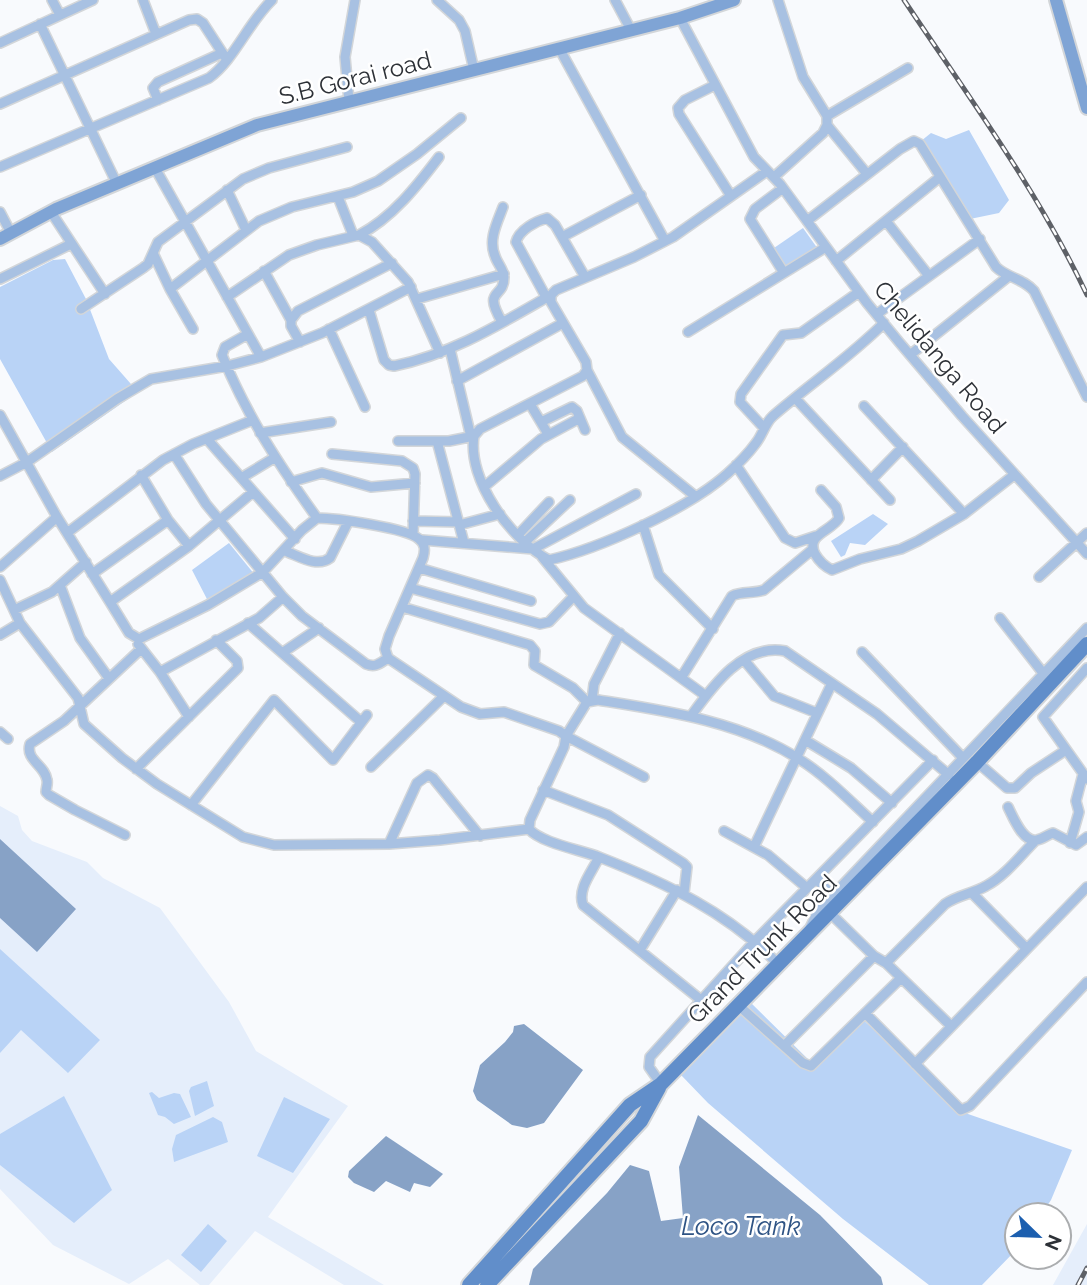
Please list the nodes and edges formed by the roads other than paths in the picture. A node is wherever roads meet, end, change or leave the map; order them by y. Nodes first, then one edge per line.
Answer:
1 (52, 0) edge
2 (93, 0) edge
3 (143, 0) edge
4 (272, 0) edge
5 (355, 0) edge
6 (437, 0) edge
7 (615, 0) edge
8 (778, 0) edge
9 (1056, 0) edge
10 (729, 1) edge
11 (60, 15) junction
12 (680, 18) junction
13 (40, 24) junction
14 (631, 30) junction
15 (156, 34) junction
16 (0, 43) edge
17 (559, 48) junction
18 (224, 56) junction
19 (908, 68) dead end
20 (474, 70) junction
21 (64, 75) junction
22 (715, 85) junction
23 (158, 100) junction
24 (349, 100) junction
25 (0, 104) edge
26 (1087, 108) edge
27 (461, 118) dead end
28 (827, 120) junction
29 (90, 128) junction
30 (347, 147) dead end
31 (439, 157) dead end
32 (0, 167) edge
33 (155, 167) junction
34 (771, 174) junction
35 (867, 174) junction
36 (940, 177) junction
37 (117, 184) junction
38 (783, 188) junction
39 (227, 190) junction
40 (641, 195) junction
41 (731, 196) junction
42 (338, 197) junction
43 (503, 207) dead end
44 (0, 212) edge
45 (51, 212) junction
46 (886, 220) junction
47 (807, 221) junction
48 (186, 223) junction
49 (246, 230) junction
50 (356, 235) junction
51 (6, 236) edge
52 (562, 237) junction
53 (980, 239) junction
54 (665, 241) junction
55 (71, 244) junction
56 (826, 247) junction
57 (153, 253) junction
58 (207, 261) junction
59 (836, 261) junction
60 (391, 262) junction
61 (264, 271) junction
62 (784, 273) junction
63 (504, 274) junction
64 (1009, 275) junction
65 (929, 276) junction
66 (585, 277) junction
67 (0, 279) edge
68 (411, 287) junction
69 (170, 289) junction
70 (859, 292) junction
71 (105, 293) junction
72 (549, 296) junction
73 (227, 297) junction
74 (417, 299) junction
75 (81, 309) dead end
76 (369, 310) junction
77 (877, 314) junction
78 (291, 320) junction
79 (502, 322) junction
80 (563, 323) junction
81 (884, 323) junction
82 (193, 329) dead end
83 (329, 329) junction
84 (688, 332) dead end
85 (248, 334) junction
86 (300, 342) junction
87 (450, 349) junction
88 (440, 353) junction
89 (910, 355) junction
90 (261, 357) junction
91 (227, 366) junction
92 (587, 370) junction
93 (457, 381) junction
94 (1087, 397) edge
95 (795, 398) junction
96 (530, 404) junction
97 (864, 406) dead end
98 (365, 407) dead end
99 (0, 415) edge
100 (580, 418) junction
101 (253, 420) junction
102 (331, 422) dead end
103 (541, 422) junction
104 (764, 428) junction
105 (585, 430) dead end
106 (260, 433) junction
107 (548, 434) junction
108 (473, 436) junction
109 (207, 439) junction
110 (398, 441) dead end
111 (437, 442) junction
112 (903, 447) junction
113 (174, 454) junction
114 (332, 454) dead end
115 (274, 458) junction
116 (27, 463) junction
117 (736, 465) junction
118 (141, 475) junction
119 (1014, 475) junction
120 (0, 476) edge
121 (241, 478) junction
122 (871, 480) junction
123 (291, 482) junction
124 (415, 483) junction
125 (484, 487) junction
126 (821, 490) dead end
127 (253, 492) junction
128 (636, 494) dead end
129 (695, 496) junction
130 (570, 500) dead end
131 (890, 500) dead end
132 (549, 502) dead end
133 (500, 514) junction
134 (964, 514) junction
135 (57, 517) junction
136 (317, 518) junction
137 (168, 520) junction
138 (218, 520) junction
139 (413, 521) junction
140 (348, 522) junction
141 (459, 523) junction
142 (643, 525) junction
143 (68, 533) junction
144 (1087, 533) edge
145 (413, 534) junction
146 (816, 536) junction
147 (295, 539) junction
148 (522, 539) junction
149 (422, 540) junction
150 (464, 543) junction
151 (1077, 544) junction
152 (189, 546) junction
153 (813, 549) junction
154 (285, 551) junction
155 (537, 552) junction
156 (1087, 554) edge
157 (86, 562) junction
158 (0, 567) edge
159 (419, 568) junction
160 (263, 572) junction
161 (92, 574) junction
162 (1039, 577) dead end
163 (0, 580) edge
164 (60, 585) junction
165 (410, 588) junction
166 (283, 597) junction
167 (573, 597) junction
168 (531, 601) dead end
169 (110, 602) junction
170 (402, 607) junction
171 (14, 610) junction
172 (1000, 618) dead end
173 (20, 623) junction
174 (248, 623) junction
175 (319, 628) junction
176 (1087, 628) edge
177 (713, 629) junction
178 (620, 634) junction
179 (0, 635) edge
180 (134, 638) junction
181 (216, 640) junction
182 (1087, 644) edge
183 (141, 649) junction
184 (862, 652) dead end
185 (282, 653) junction
186 (388, 657) junction
187 (744, 660) junction
188 (1087, 668) edge
189 (160, 673) junction
190 (1043, 673) junction
191 (108, 677) junction
192 (681, 678) junction
193 (832, 683) junction
194 (444, 696) junction
195 (706, 696) junction
196 (589, 701) junction
197 (80, 706) junction
198 (817, 713) junction
199 (691, 716) junction
200 (189, 717) junction
201 (566, 736) junction
202 (804, 740) junction
203 (1066, 750) junction
204 (798, 758) junction
205 (933, 760) junction
206 (970, 760) junction
207 (371, 767) dead end
208 (136, 769) junction
209 (949, 775) junction
210 (644, 777) dead end
211 (1085, 777) edge
212 (543, 790) junction
213 (892, 803) junction
214 (191, 805) junction
215 (1007, 807) dead end
216 (873, 822) junction
217 (529, 829) junction
218 (724, 831) dead end
219 (125, 835) dead end
220 (480, 836) junction
221 (1087, 837) edge
222 (1035, 841) junction
223 (1070, 843) junction
224 (390, 844) junction
225 (754, 847) junction
226 (600, 858) junction
227 (816, 879) junction
228 (1087, 887) edge
229 (807, 888) junction
230 (680, 892) junction
231 (972, 893) junction
232 (834, 896) junction
233 (830, 913) junction
234 (805, 939) junction
235 (754, 942) junction
236 (1027, 948) junction
237 (640, 950) junction
238 (874, 956) junction
239 (886, 963) junction
240 (779, 965) junction
241 (901, 978) junction
242 (1087, 982) edge
243 (701, 1000) junction
244 (738, 1005) junction
245 (865, 1013) junction
246 (950, 1025) junction
247 (784, 1046) junction
248 (915, 1064) junction
249 (661, 1084) junction
250 (469, 1285) edge
251 (487, 1285) edge

1 - 11 street
2 - 11 street
3 - 15 street
4 - 18 street
5 - 24 street
6 - 20 street
7 - 14 street
8 - 28 street
9 - 26 street
10 - 12 street, S.B Gorai road
11 - 13 street
12 - 14 street, S.B Gorai road
12 - 22 street, Chelidanga Road
13 - 16 street
13 - 21 street
14 - 17 street, S.B Gorai road
15 - 18 street
15 - 21 street
17 - 20 street, S.B Gorai road
17 - 40 street
18 - 23 street
18 - 23 street
19 - 28 street
20 - 24 street, S.B Gorai road
21 - 25 street
21 - 29 street
22 - 34 street, Chelidanga Road
22 - 41 street
23 - 29 street
24 - 33 street, S.B Gorai road
27 - 42 street
28 - 34 street
28 - 35 street
29 - 32 street
29 - 37 street
30 - 39 street
31 - 50 street
33 - 37 street, S.B Gorai road
33 - 48 street
34 - 38 street, Chelidanga Road
34 - 41 street
35 - 36 street
35 - 47 street
36 - 46 street
36 - 53 street
37 - 45 street, S.B Gorai road
38 - 47 street, Chelidanga Road
38 - 62 street
39 - 48 street
39 - 49 street
40 - 52 street
40 - 54 street
41 - 54 street
42 - 49 street
42 - 50 street
43 - 63 street
44 - 51 street
45 - 51 street, S.B Gorai road
45 - 55 street
46 - 59 street
46 - 65 street
47 - 56 street, Chelidanga Road
48 - 57 street
48 - 58 street
49 - 58 street
50 - 60 street
50 - 61 street
52 - 66 street
52 - 72 street
53 - 64 street
53 - 65 street
54 - 66 street
55 - 67 street
55 - 71 street
56 - 59 street, Chelidanga Road
56 - 62 street
57 - 69 street
57 - 71 street
58 - 69 street
58 - 73 street
59 - 70 street, Chelidanga Road
60 - 68 street
60 - 78 street
61 - 73 street
61 - 78 street
62 - 84 street
63 - 74 street
63 - 79 street
64 - 89 street
64 - 94 street
65 - 77 street
66 - 72 street
68 - 74 street
68 - 76 street
69 - 82 street
70 - 77 street, Chelidanga Road
70 - 104 street
71 - 75 street
72 - 79 street
72 - 80 street
73 - 85 street
74 - 88 street
76 - 83 street
76 - 88 street
77 - 81 street, Chelidanga Road
78 - 86 street
79 - 87 street
80 - 92 street
80 - 93 street
81 - 89 street, Chelidanga Road
81 - 95 street
83 - 86 street
83 - 98 street
85 - 90 street
85 - 91 street
86 - 90 street
87 - 88 street
87 - 93 street
89 - 119 street, Chelidanga Road
90 - 91 street
91 - 101 street
91 - 116 street
92 - 96 street
92 - 129 street
93 - 108 street
95 - 104 street
95 - 122 street
96 - 103 street
96 - 108 street
97 - 112 street
99 - 116 street
100 - 103 street
100 - 105 street
100 - 107 street
101 - 106 street
101 - 109 street
102 - 106 street
103 - 107 street
104 - 117 street
106 - 115 street
107 - 125 street
108 - 111 street
108 - 125 street
109 - 113 street
109 - 121 street
110 - 111 street
111 - 141 street
112 - 122 street
112 - 134 street
113 - 118 street
113 - 138 street
114 - 124 street
115 - 121 street
115 - 123 street
116 - 120 street
116 - 135 street
117 - 129 street
117 - 146 street
118 - 137 street
118 - 143 street
119 - 134 street
119 - 151 street, Chelidanga Road
121 - 127 street
122 - 131 street
123 - 124 street
123 - 136 street
124 - 139 street
125 - 133 street
126 - 146 street
127 - 138 street
127 - 147 street
128 - 155 street
129 - 142 street
130 - 148 street
132 - 148 street
133 - 141 street
133 - 148 street
134 - 153 street
135 - 143 street
135 - 158 street
136 - 140 street
136 - 147 street
137 - 152 street
137 - 161 street
138 - 152 street
138 - 160 street
139 - 141 street
139 - 145 street
140 - 145 street
140 - 154 street
141 - 150 street
142 - 155 street
142 - 177 street
143 - 157 street
144 - 151 street
145 - 149 street
146 - 153 street
147 - 154 street
148 - 155 street
149 - 150 street
149 - 159 street
150 - 155 street
151 - 156 street, Chelidanga Road
151 - 162 street
152 - 169 street
153 - 177 street
154 - 160 street
155 - 167 street
157 - 161 street
157 - 164 street
159 - 165 street
159 - 168 street
160 - 166 street
160 - 180 street
161 - 169 street
163 - 171 street
164 - 171 street
164 - 191 street
165 - 167 street
165 - 170 street
166 - 174 street
166 - 175 street
167 - 178 street
169 - 180 street
170 - 186 street
170 - 196 street
171 - 173 street
172 - 190 street
173 - 179 street
173 - 197 street
174 - 181 street
174 - 185 street
175 - 185 street
175 - 186 street
176 - 190 street
177 - 192 street
178 - 192 street
178 - 196 street
180 - 183 street
181 - 189 street
181 - 200 street
182 - 206 main road, Grand Trunk Road
183 - 189 street
183 - 191 street
184 - 206 street
185 - 214 street
186 - 194 street
187 - 193 street
187 - 195 street
187 - 198 street
188 - 203 street
189 - 200 street
190 - 206 street
191 - 197 street
192 - 195 street
193 - 198 street
193 - 205 street
194 - 201 street
194 - 207 street
195 - 199 street
196 - 199 street
196 - 201 street
197 - 208 street
197 - 219 street
198 - 202 street
199 - 204 street
200 - 208 street
201 - 210 street
201 - 212 street
202 - 204 street
202 - 213 street
203 - 206 street
203 - 211 street
204 - 216 street
204 - 225 street
205 - 209 street
205 - 213 street
206 - 209 street
206 - 233 main road, Grand Trunk Road
208 - 214 street
209 - 232 street
211 - 223 street
212 - 217 street
212 - 230 street
213 - 216 street
214 - 224 street
215 - 222 street
216 - 227 street
217 - 220 street
217 - 226 street
218 - 225 street
220 - 224 street
220 - 224 street
221 - 223 street
222 - 223 street
222 - 231 street
225 - 229 street
226 - 230 street
226 - 237 street
227 - 229 street
227 - 232 street
228 - 236 street
229 - 235 street
230 - 235 street
230 - 237 street
231 - 236 street
231 - 239 street
232 - 234 street
233 - 234 main road, Grand Trunk Road
233 - 238 street
234 - 240 main road, Grand Trunk Road
235 - 240 street
235 - 243 street
236 - 246 street
237 - 243 street
238 - 239 street
238 - 247 street
239 - 241 street
240 - 244 main road, Grand Trunk Road
241 - 245 street
241 - 246 street
242 - 248 street
243 - 249 street
244 - 247 street
244 - 249 main road, Grand Trunk Road
245 - 247 street
245 - 248 street
246 - 248 street
249 - 250 main road, Grand Trunk Road
249 - 251 main road

